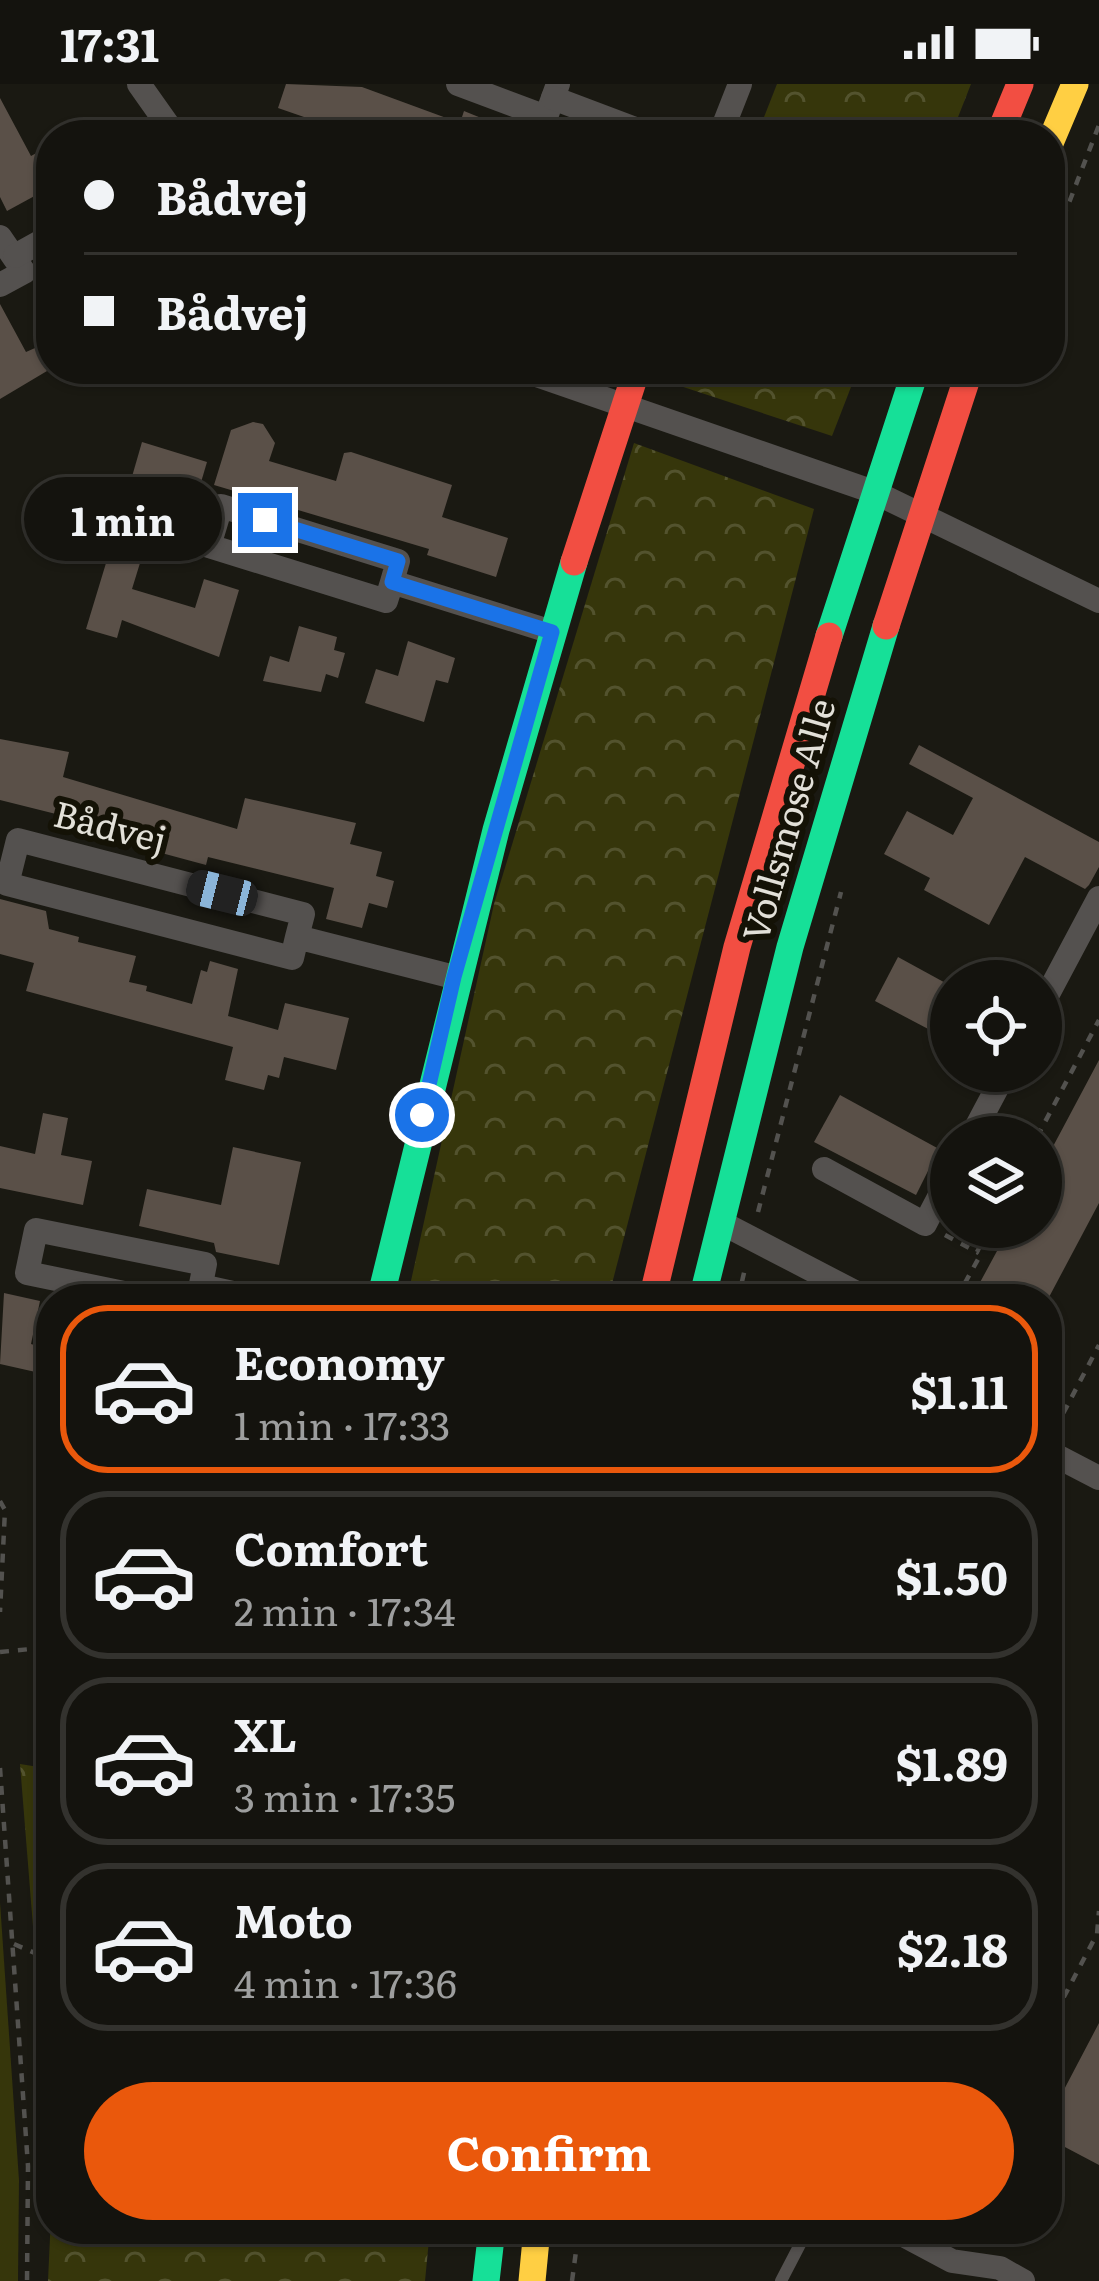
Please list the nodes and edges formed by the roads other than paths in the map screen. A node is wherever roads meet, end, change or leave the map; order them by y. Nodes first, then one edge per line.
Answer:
1 (139, 84) edge
2 (458, 84) edge
3 (740, 84) edge
4 (1020, 84) edge
5 (1075, 84) edge
6 (556, 91) edge
7 (164, 120) edge
8 (619, 120) edge
9 (726, 120) edge
10 (1005, 120) edge
11 (1060, 120) edge
12 (8, 246) edge
13 (0, 285) edge
14 (563, 384) edge
15 (632, 384) edge
16 (911, 384) edge
17 (965, 384) edge
18 (625, 405) junction
19 (874, 492) junction
20 (921, 514) junction
21 (392, 582) junction
22 (1099, 602) edge
23 (552, 632) junction
24 (1099, 898) edge
25 (297, 937) junction
26 (1062, 967) edge
27 (454, 977) junction
28 (824, 1169) dead end
29 (930, 1214) edge
30 (720, 1222) junction
31 (81, 1284) edge
32 (202, 1284) edge
33 (383, 1284) edge
34 (656, 1284) edge
35 (706, 1284) edge
36 (839, 1284) edge
37 (1062, 1457) edge
38 (1099, 1478) edge
39 (490, 2244) edge
40 (536, 2244) edge
41 (800, 2244) edge
42 (920, 2244) edge
43 (486, 2281) edge
44 (532, 2281) edge
45 (782, 2281) edge
46 (1023, 2281) edge

1 - 7 street
2 - 6 street
3 - 9 street
4 - 10 street
5 - 11 street
6 - 8 street
12 - 13 street
14 - 18 street
15 - 18 street
16 - 19 street, Vollsmose Alle
17 - 20 street, Vollsmose Alle
18 - 19 street
18 - 23 street
19 - 20 street
19 - 34 street, Vollsmose Alle
20 - 22 street
20 - 30 street, Vollsmose Alle
21 - 21 street
21 - 23 street
23 - 27 street
24 - 26 street
25 - 25 street, Bådvej
25 - 27 street, Bådvej
27 - 33 street
28 - 29 street
30 - 35 street, Vollsmose Alle
30 - 36 street
31 - 32 street
37 - 38 street
39 - 43 street
40 - 44 street
41 - 45 lane
42 - 46 street

